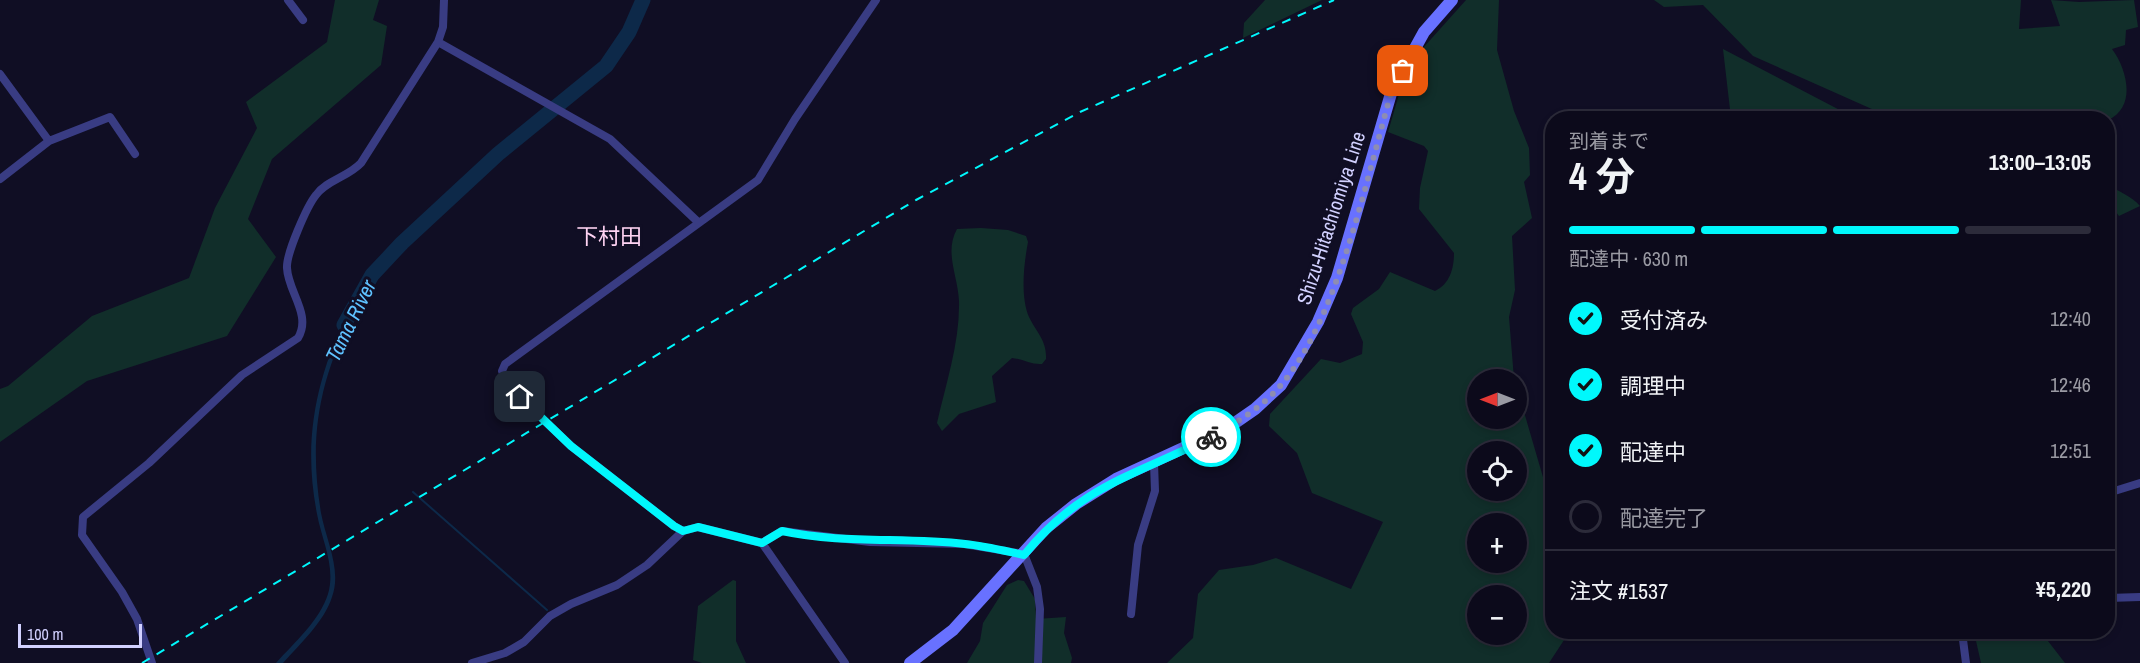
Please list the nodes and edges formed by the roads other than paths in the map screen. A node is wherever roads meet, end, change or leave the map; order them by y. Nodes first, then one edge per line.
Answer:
1 (288, 0) edge
2 (444, 0) edge
3 (876, 0) edge
4 (1452, 0) edge
5 (303, 20) dead end
6 (438, 42) junction
7 (0, 74) edge
8 (50, 141) junction
9 (135, 154) dead end
10 (0, 179) edge
11 (698, 222) junction
12 (1154, 464) junction
13 (2140, 483) edge
14 (2115, 492) edge
15 (683, 531) junction
16 (762, 543) junction
17 (1024, 555) junction
18 (2140, 597) edge
19 (2115, 598) edge
20 (1131, 614) dead end
21 (1963, 639) edge
22 (152, 663) edge
23 (472, 663) edge
24 (844, 663) edge
25 (910, 663) edge
26 (1038, 663) edge
27 (1966, 663) edge

1 - 5 street
2 - 6 street
3 - 11 street
4 - 12 main road, Shizu-Hitachiomiya Line
6 - 11 street
6 - 22 street
7 - 8 street
8 - 9 street
8 - 10 street
11 - 15 street
12 - 17 main road, Shizu-Hitachiomiya Line
12 - 20 street
13 - 14 street
15 - 16 street
15 - 23 street
16 - 17 street
16 - 24 street
17 - 25 main road, Shizu-Hitachiomiya Line
17 - 26 street
18 - 19 street
21 - 27 street

